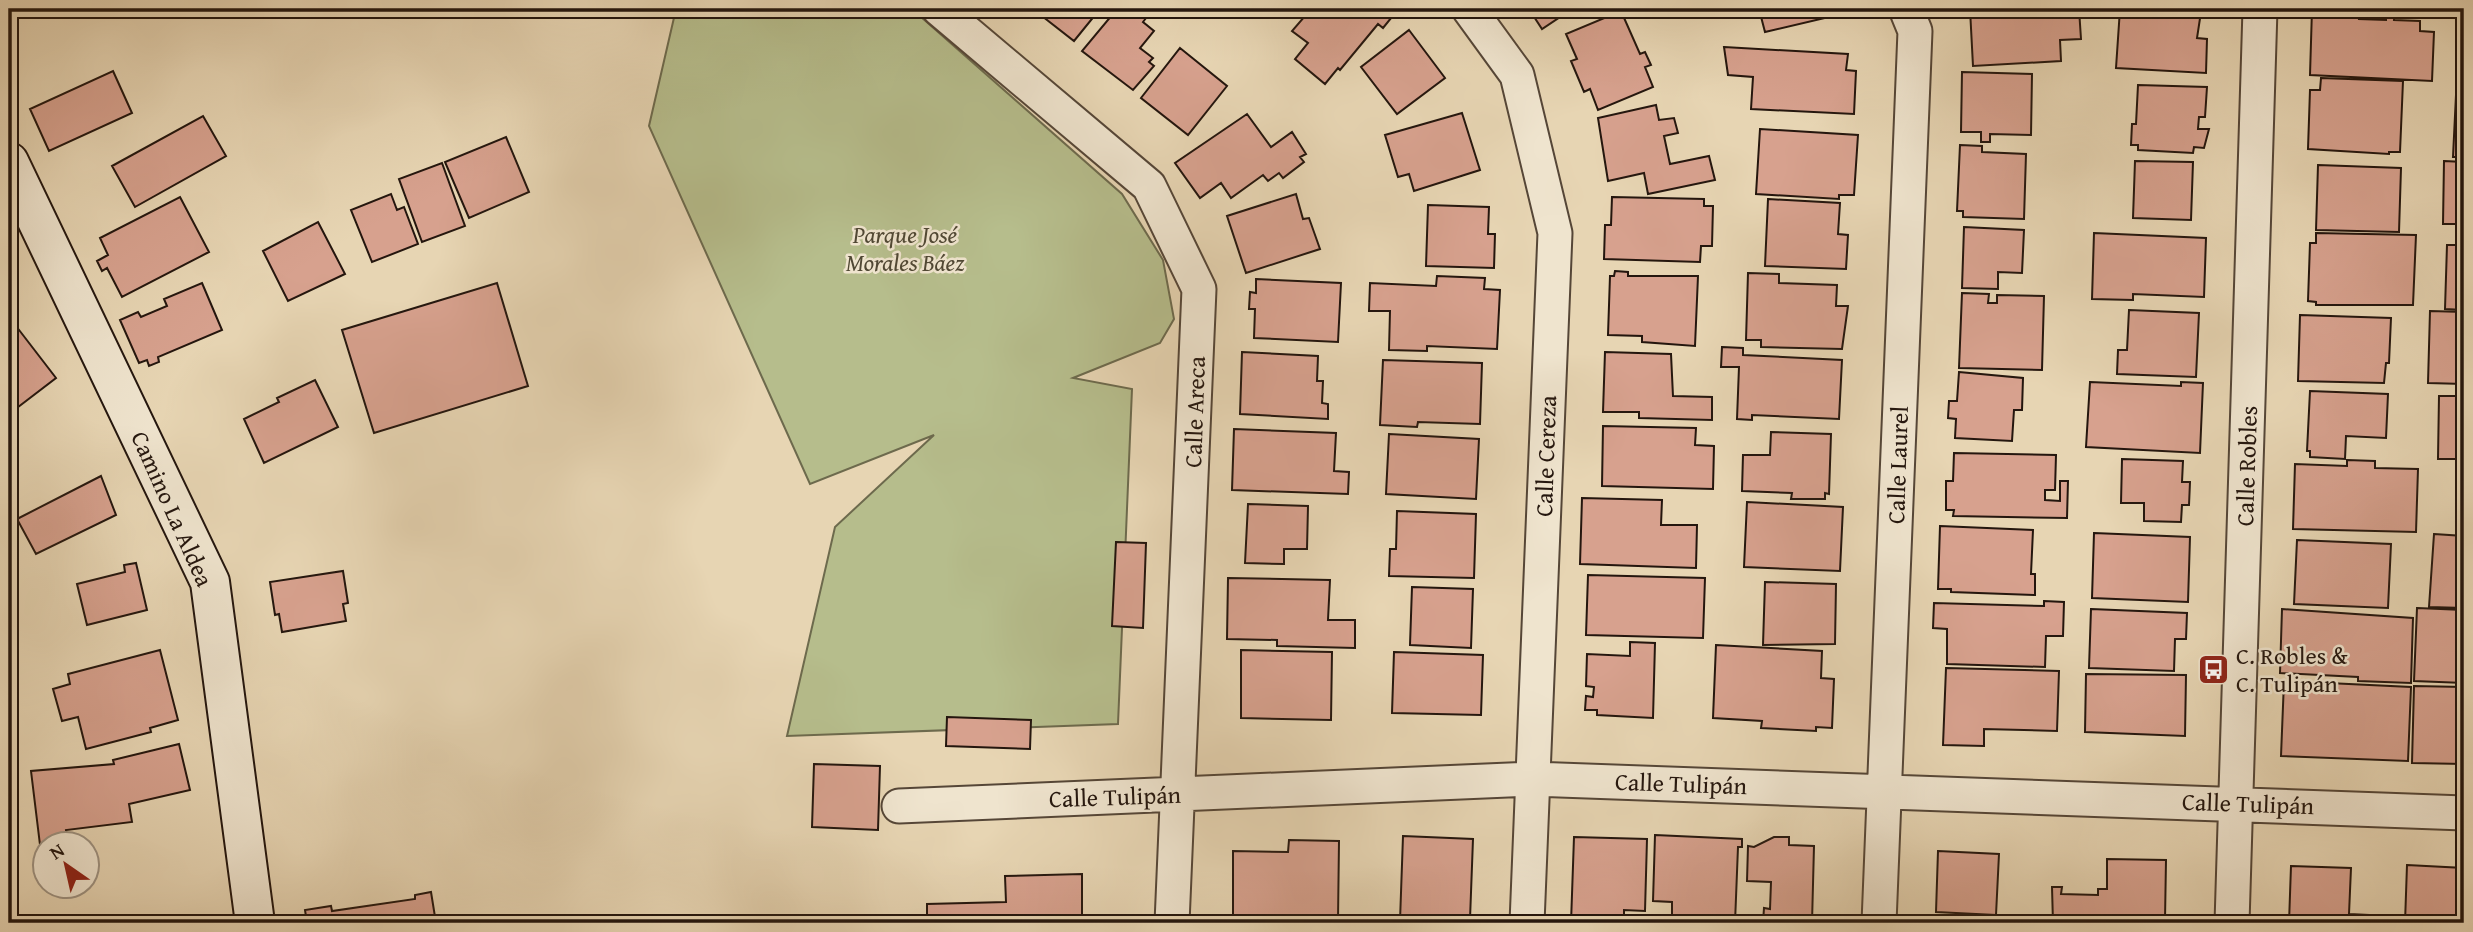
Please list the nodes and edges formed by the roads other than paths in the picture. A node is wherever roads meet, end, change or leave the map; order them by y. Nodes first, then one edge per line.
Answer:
1 (939, 9) edge
2 (1469, 9) edge
3 (1906, 9) edge
4 (2260, 9) edge
5 (9, 162) edge
6 (1532, 779) junction
7 (1886, 791) junction
8 (1180, 794) junction
9 (2238, 803) junction
10 (899, 806) dead end
11 (2464, 813) edge
12 (255, 923) edge
13 (1172, 923) edge
14 (1527, 923) edge
15 (1879, 923) edge
16 (2232, 923) edge

1 - 8 street, Calle Areca
2 - 6 street, Calle Cereza
3 - 7 street, Calle Laurel
4 - 9 street, Calle Robles
5 - 12 street, Camino La Aldea
6 - 7 street, Calle Tulipán
6 - 8 street, Calle Tulipán
6 - 14 street, Calle Cereza
7 - 9 street, Calle Tulipán
7 - 15 street, Calle Laurel
8 - 10 street, Calle Tulipán
8 - 13 street, Calle Areca
9 - 11 street, Calle Tulipán
9 - 16 street, Calle Robles

